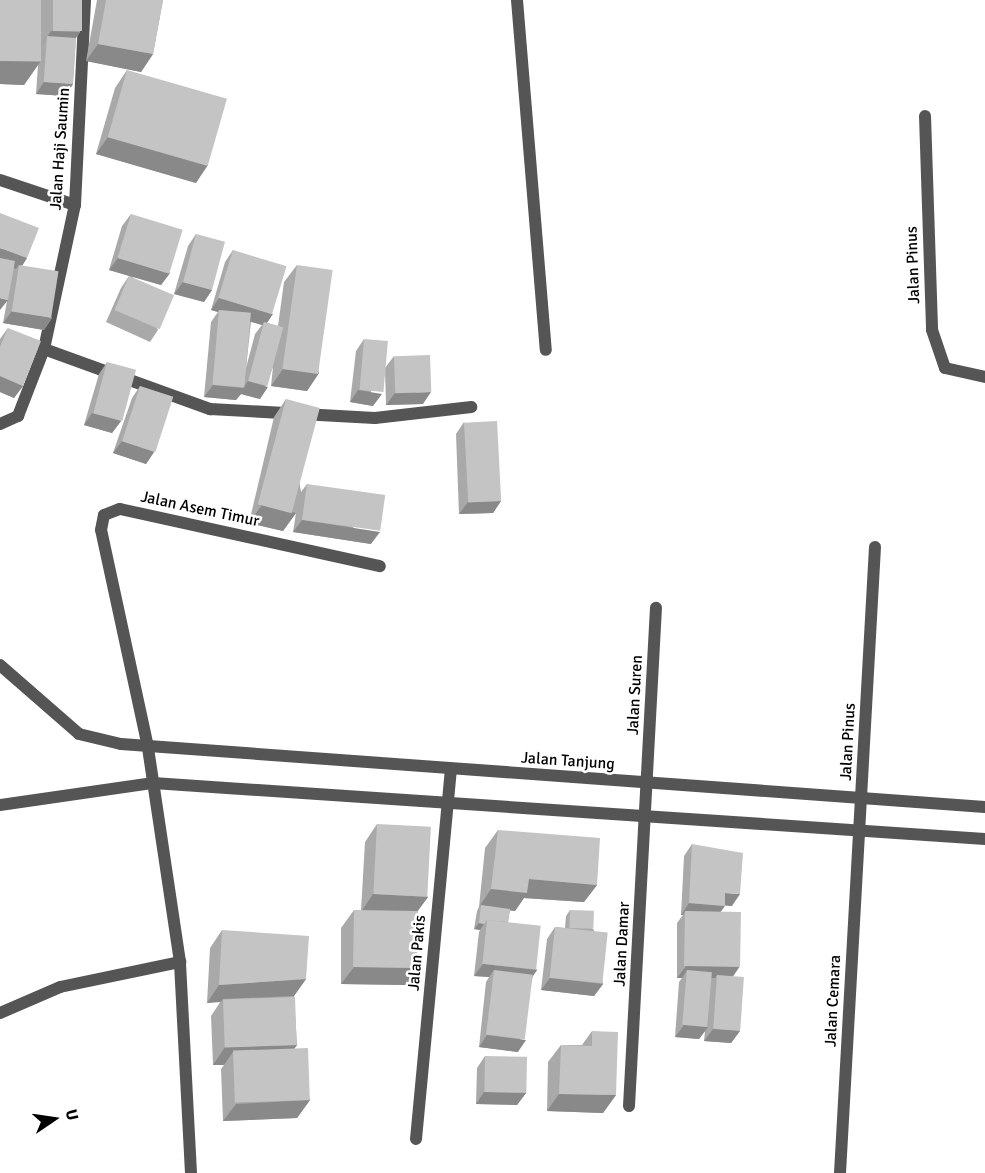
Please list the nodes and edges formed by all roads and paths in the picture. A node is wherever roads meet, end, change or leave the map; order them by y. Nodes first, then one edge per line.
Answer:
1 (85, 0) edge
2 (517, 0) edge
3 (925, 116) dead end
4 (0, 180) edge
5 (75, 205) junction
6 (45, 349) junction
7 (546, 350) dead end
8 (985, 378) edge
9 (471, 407) dead end
10 (0, 424) edge
11 (875, 547) dead end
12 (380, 566) dead end
13 (656, 608) dead end
14 (0, 664) edge
15 (148, 747) junction
16 (451, 769) junction
17 (153, 783) junction
18 (647, 783) junction
19 (862, 799) junction
20 (448, 803) junction
21 (0, 805) edge
22 (985, 807) edge
23 (645, 816) junction
24 (860, 830) junction
25 (985, 839) edge
26 (180, 962) junction
27 (0, 1013) edge
28 (629, 1106) dead end
29 (416, 1139) dead end
30 (191, 1173) edge
31 (840, 1173) edge

1 - 5 street, Jalan Haji Saumin
2 - 7 street
3 - 8 street, Jalan Pinus
4 - 5 street
5 - 6 street, Jalan Haji Saumin
6 - 9 street
6 - 10 street, Jalan Haji Saumin
11 - 19 street, Jalan Pinus
12 - 15 street, Jalan Asem Timur
13 - 18 street, Jalan Suren
14 - 15 street, Jalan Tanjung
15 - 16 street, Jalan Tanjung
15 - 17 street
16 - 18 street, Jalan Tanjung
16 - 20 street, Jalan Pakis
17 - 20 street
17 - 21 street
17 - 26 street
18 - 19 street, Jalan Tanjung
18 - 23 street, Jalan Damar
19 - 22 street, Jalan Tanjung
19 - 24 street, Jalan Pinus
20 - 23 street
20 - 29 street, Jalan Pakis
23 - 24 street
23 - 28 street, Jalan Damar
24 - 25 street
24 - 31 street, Jalan Cemara
26 - 27 street
26 - 30 street

